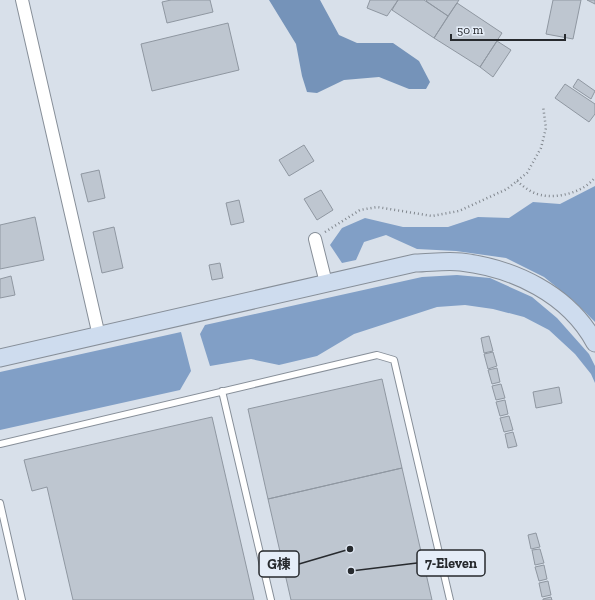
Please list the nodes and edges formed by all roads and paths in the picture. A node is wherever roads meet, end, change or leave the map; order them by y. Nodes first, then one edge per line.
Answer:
1 (22, 0) edge
2 (542, 106) dead end
3 (595, 177) edge
4 (516, 181) junction
5 (315, 239) joint
6 (326, 283) junction
7 (99, 336) junction
8 (595, 343) edge
9 (0, 358) edge
10 (222, 391) junction
11 (0, 444) edge
12 (0, 503) edge
13 (22, 600) edge
14 (271, 600) edge
15 (450, 600) edge

1 - 7 street
2 - 4 path
3 - 4 path
4 - 5 path
5 - 6 street
6 - 7 street
6 - 8 street
7 - 9 street
10 - 11 lane
10 - 14 lane
10 - 15 lane
12 - 13 lane

